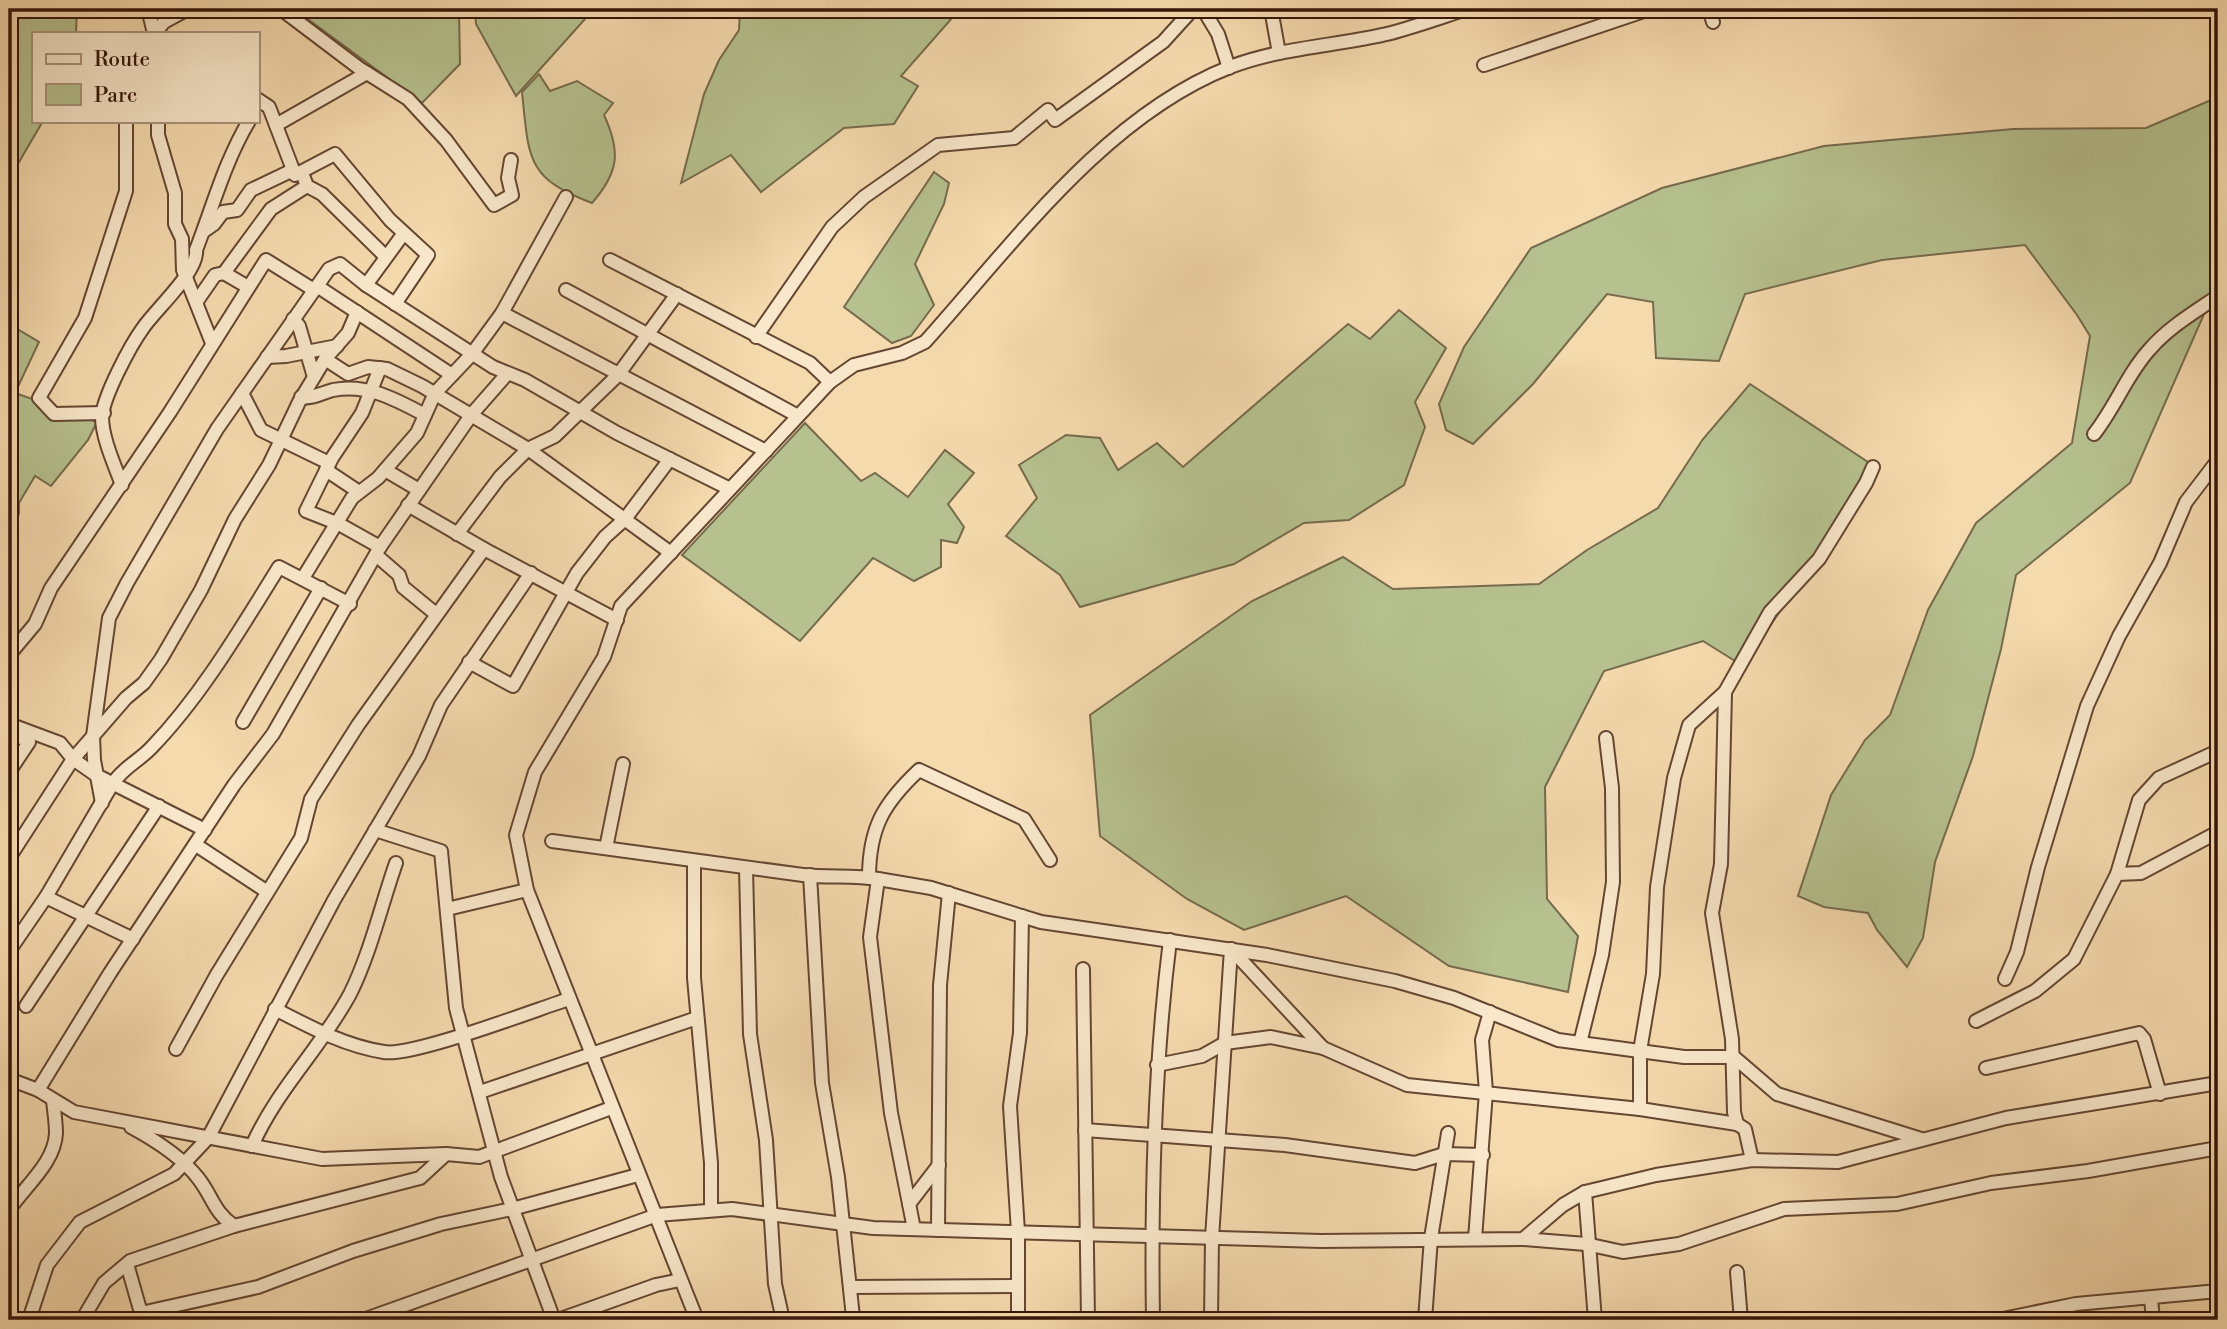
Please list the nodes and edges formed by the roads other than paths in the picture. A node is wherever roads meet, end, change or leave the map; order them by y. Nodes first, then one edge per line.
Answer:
1 (148, 9) edge
2 (188, 9) edge
3 (281, 9) edge
4 (1193, 9) edge
5 (1203, 9) edge
6 (1271, 9) edge
7 (1467, 9) edge
8 (1650, 9) edge
9 (1709, 9) edge
10 (1713, 22) dead end
11 (155, 32) edge
12 (156, 32) edge
13 (1279, 53) junction
14 (1483, 65) dead end
15 (1229, 68) junction
16 (367, 73) junction
17 (259, 103) edge
18 (126, 122) edge
19 (158, 122) edge
20 (248, 122) edge
21 (276, 125) junction
22 (511, 160) dead end
23 (297, 171) junction
24 (307, 186) junction
25 (566, 197) dead end
26 (203, 231) junction
27 (404, 233) junction
28 (386, 257) junction
29 (610, 260) dead end
30 (224, 273) junction
31 (185, 274) junction
32 (366, 285) junction
33 (248, 287) junction
34 (316, 288) junction
35 (566, 290) dead end
36 (677, 294) junction
37 (2218, 296) edge
38 (197, 301) junction
39 (395, 304) junction
40 (357, 313) junction
41 (502, 313) junction
42 (293, 318) junction
43 (647, 335) junction
44 (756, 337) junction
45 (212, 343) junction
46 (337, 346) junction
47 (308, 351) junction
48 (472, 354) junction
49 (267, 357) junction
50 (326, 359) junction
51 (380, 368) junction
52 (507, 374) junction
53 (618, 374) junction
54 (452, 375) junction
55 (314, 377) junction
56 (830, 382) junction
57 (372, 391) junction
58 (242, 393) junction
59 (435, 393) junction
60 (301, 397) junction
61 (580, 411) junction
62 (104, 413) junction
63 (472, 414) junction
64 (425, 415) junction
65 (798, 416) junction
66 (2094, 434) dead end
67 (279, 441) junction
68 (528, 449) junction
69 (766, 451) junction
70 (670, 458) junction
71 (2218, 460) edge
72 (327, 466) junction
73 (1873, 467) dead end
74 (385, 470) junction
75 (122, 485) junction
76 (730, 489) junction
77 (419, 490) junction
78 (359, 492) junction
79 (408, 505) junction
80 (625, 519) junction
81 (339, 524) junction
82 (457, 534) junction
83 (484, 550) junction
84 (378, 551) junction
85 (671, 552) junction
86 (531, 573) junction
87 (303, 578) junction
88 (321, 588) junction
89 (566, 594) junction
90 (350, 604) junction
91 (436, 614) junction
92 (617, 620) junction
93 (9, 655) edge
94 (469, 662) junction
95 (2218, 670) edge
96 (2218, 682) edge
97 (1725, 692) junction
98 (243, 722) dead end
99 (9, 724) edge
100 (9, 731) edge
101 (93, 736) junction
102 (1605, 738) dead end
103 (2218, 751) edge
104 (73, 759) junction
105 (623, 764) dead end
106 (9, 772) edge
107 (96, 775) junction
108 (113, 783) junction
109 (102, 803) junction
110 (159, 806) junction
111 (205, 830) junction
112 (375, 830) junction
113 (2218, 832) edge
114 (552, 841) dead end
115 (196, 845) junction
116 (606, 848) junction
117 (9, 858) edge
118 (1050, 860) dead end
119 (694, 862) junction
120 (396, 863) dead end
121 (746, 868) junction
122 (2117, 874) junction
123 (810, 875) junction
124 (874, 878) junction
125 (527, 890) junction
126 (266, 891) junction
127 (949, 893) junction
128 (46, 897) junction
129 (447, 909) junction
130 (87, 916) junction
131 (1022, 916) junction
132 (133, 939) junction
133 (1170, 940) junction
134 (1231, 949) junction
135 (9, 951) edge
136 (1083, 969) dead end
137 (2005, 979) dead end
138 (569, 999) junction
139 (26, 1006) dead end
140 (275, 1009) junction
141 (1490, 1012) junction
142 (697, 1018) junction
143 (1976, 1021) dead end
144 (463, 1033) junction
145 (324, 1034) junction
146 (1225, 1043) junction
147 (1580, 1043) junction
148 (1323, 1048) junction
149 (176, 1049) dead end
150 (1640, 1051) junction
151 (591, 1056) junction
152 (1734, 1057) junction
153 (1157, 1065) junction
154 (1986, 1068) dead end
155 (9, 1079) edge
156 (2218, 1083) edge
157 (38, 1090) junction
158 (480, 1092) junction
159 (1486, 1092) junction
160 (2160, 1094) junction
161 (53, 1100) junction
162 (611, 1108) junction
163 (1640, 1109) junction
164 (118, 1121) junction
165 (1737, 1124) junction
166 (1085, 1130) junction
167 (1448, 1133) dead end
168 (1154, 1137) junction
169 (208, 1138) junction
170 (1922, 1139) junction
171 (1218, 1141) junction
172 (251, 1146) junction
173 (2218, 1148) edge
174 (496, 1152) junction
175 (446, 1154) junction
176 (1444, 1154) junction
177 (1483, 1154) junction
178 (1752, 1160) junction
179 (184, 1164) junction
180 (939, 1164) junction
181 (638, 1175) junction
182 (1585, 1192) junction
183 (909, 1204) junction
184 (512, 1209) junction
185 (9, 1210) edge
186 (711, 1210) junction
187 (772, 1214) junction
188 (657, 1215) junction
189 (841, 1224) junction
190 (234, 1226) junction
191 (914, 1229) junction
192 (938, 1230) junction
193 (1018, 1232) junction
194 (1086, 1234) junction
195 (1152, 1236) junction
196 (1212, 1238) junction
197 (1431, 1238) junction
198 (1475, 1238) junction
199 (1523, 1238) junction
200 (1586, 1244) junction
201 (531, 1262) junction
202 (127, 1264) junction
203 (1737, 1272) dead end
204 (680, 1280) junction
205 (1018, 1286) junction
206 (850, 1287) junction
207 (2218, 1292) edge
208 (2151, 1298) junction
209 (142, 1317) edge
210 (853, 1317) dead end
211 (2026, 1317) edge
212 (29, 1320) edge
213 (82, 1320) edge
214 (363, 1320) edge
215 (556, 1320) edge
216 (697, 1320) edge
217 (783, 1320) edge
218 (1018, 1320) edge
219 (1088, 1320) edge
220 (1153, 1320) edge
221 (1211, 1320) edge
222 (1425, 1320) edge
223 (1595, 1320) edge
224 (1741, 1320) edge
225 (1998, 1320) edge
226 (2153, 1320) edge

1 - 11 street
2 - 12 street
3 - 16 street
4 - 44 street
5 - 15 street
6 - 13 street
7 - 13 street
8 - 14 street
9 - 10 street
13 - 15 street
15 - 56 street
16 - 21 street
16 - 22 street
17 - 21 street
18 - 62 street
19 - 31 street
20 - 26 street
21 - 23 street
23 - 24 street
23 - 26 street
23 - 27 street
24 - 28 street
24 - 30 street
25 - 41 street
26 - 31 street
27 - 28 street
27 - 39 street
28 - 32 street
29 - 36 street
30 - 33 street
30 - 38 street
31 - 38 street
31 - 62 street
32 - 34 street
32 - 39 street
33 - 34 street
33 - 45 street
34 - 40 street
34 - 42 street
35 - 43 street
36 - 43 street
36 - 44 street
37 - 66 street
38 - 45 street
39 - 48 street
40 - 46 street
40 - 54 street
41 - 48 street
41 - 53 street
42 - 47 street
42 - 49 street
43 - 53 street
43 - 65 street
44 - 56 street
45 - 75 street
46 - 47 street
46 - 50 street
47 - 49 street
47 - 55 street
48 - 52 street
48 - 54 street
49 - 58 street
50 - 51 street
50 - 55 street
51 - 57 street
51 - 59 street
52 - 61 street
52 - 63 street
53 - 61 street
53 - 69 street
54 - 59 street
55 - 60 street
56 - 65 street
57 - 60 street
57 - 64 street
57 - 72 street
58 - 67 street
58 - 101 street
59 - 63 street
59 - 64 street
60 - 67 street
61 - 68 street
61 - 70 street
62 - 75 street
63 - 68 street
63 - 77 street
64 - 74 street
65 - 69 street
67 - 72 street
67 - 101 street
68 - 80 street
68 - 82 street
69 - 76 street
70 - 76 street
70 - 80 street
71 - 137 street
72 - 78 street
72 - 81 street
73 - 97 street
74 - 77 street
74 - 78 street
75 - 93 street
76 - 85 street
77 - 79 street
78 - 81 street
79 - 82 street
79 - 84 street
80 - 85 street
80 - 89 street
81 - 84 street
81 - 87 street
82 - 83 street
83 - 86 street
83 - 91 street
84 - 90 street
84 - 91 street
85 - 92 street
86 - 89 street
86 - 94 street
87 - 88 street
87 - 108 street
88 - 90 street
88 - 98 street
89 - 92 street
89 - 94 street
90 - 111 street
91 - 126 street
92 - 125 street
94 - 112 street
95 - 96 street
97 - 150 street
97 - 152 street
99 - 104 street
100 - 106 street
101 - 104 street
101 - 107 street
102 - 147 street
103 - 122 street
104 - 107 street
104 - 117 street
105 - 116 street
107 - 108 street
107 - 109 street
108 - 109 street
108 - 110 street
109 - 128 street
110 - 111 street
110 - 130 street
111 - 115 street
112 - 129 street
112 - 140 street
113 - 122 street
114 - 116 street
115 - 126 street
115 - 132 street
116 - 119 street
118 - 124 street
119 - 121 street
119 - 142 street
120 - 145 street
121 - 123 street
121 - 187 street
122 - 143 street
123 - 124 street
123 - 189 street
124 - 127 street
124 - 183 street
125 - 129 street
125 - 138 street
126 - 149 street
127 - 131 street
127 - 180 street
128 - 130 street
128 - 135 street
129 - 144 street
130 - 132 street
130 - 139 street
131 - 133 street
131 - 193 street
132 - 157 street
133 - 134 street
133 - 153 street
134 - 141 street
134 - 146 street
134 - 148 street
136 - 166 street
138 - 144 street
138 - 151 street
140 - 145 street
140 - 169 street
141 - 147 street
141 - 159 street
142 - 151 street
142 - 186 street
144 - 145 street
144 - 158 street
145 - 172 street
146 - 148 street
146 - 153 street
146 - 171 street
147 - 150 street
148 - 159 street
150 - 152 street
150 - 163 street
151 - 158 street
151 - 162 street
152 - 165 street
152 - 170 street
153 - 168 street
154 - 160 street
155 - 157 street
156 - 160 street
157 - 161 street
158 - 174 street
159 - 163 street
159 - 177 street
160 - 170 street
161 - 164 street
161 - 185 street
162 - 174 street
162 - 181 street
163 - 165 street
164 - 169 street
164 - 179 street
165 - 178 street
166 - 168 street
166 - 194 street
167 - 176 street
168 - 171 street
168 - 195 street
169 - 172 street
169 - 179 street
170 - 178 street
171 - 176 street
171 - 196 street
172 - 175 street
173 - 200 street
174 - 175 street
174 - 184 street
175 - 190 street
176 - 177 street
176 - 197 street
177 - 198 street
178 - 182 street
179 - 190 street
179 - 212 street
180 - 183 street
180 - 192 street
181 - 184 street
181 - 188 street
182 - 199 street
182 - 200 street
183 - 191 street
184 - 201 street
184 - 209 street
186 - 187 street
186 - 188 street
187 - 189 street
187 - 217 street
188 - 201 street
188 - 204 street
189 - 191 street
189 - 206 street
190 - 202 street
191 - 192 street
192 - 193 street
193 - 194 street
193 - 205 street
194 - 195 street
194 - 219 street
195 - 196 street
195 - 220 street
196 - 197 street
196 - 221 street
197 - 198 street
197 - 222 street
198 - 199 street
199 - 200 street
200 - 223 street
201 - 214 street
201 - 215 street
202 - 209 street
202 - 213 street
203 - 224 street
204 - 215 street
204 - 216 street
205 - 206 street
205 - 218 street
206 - 210 street
207 - 208 street
208 - 211 street
208 - 226 street
211 - 225 street

